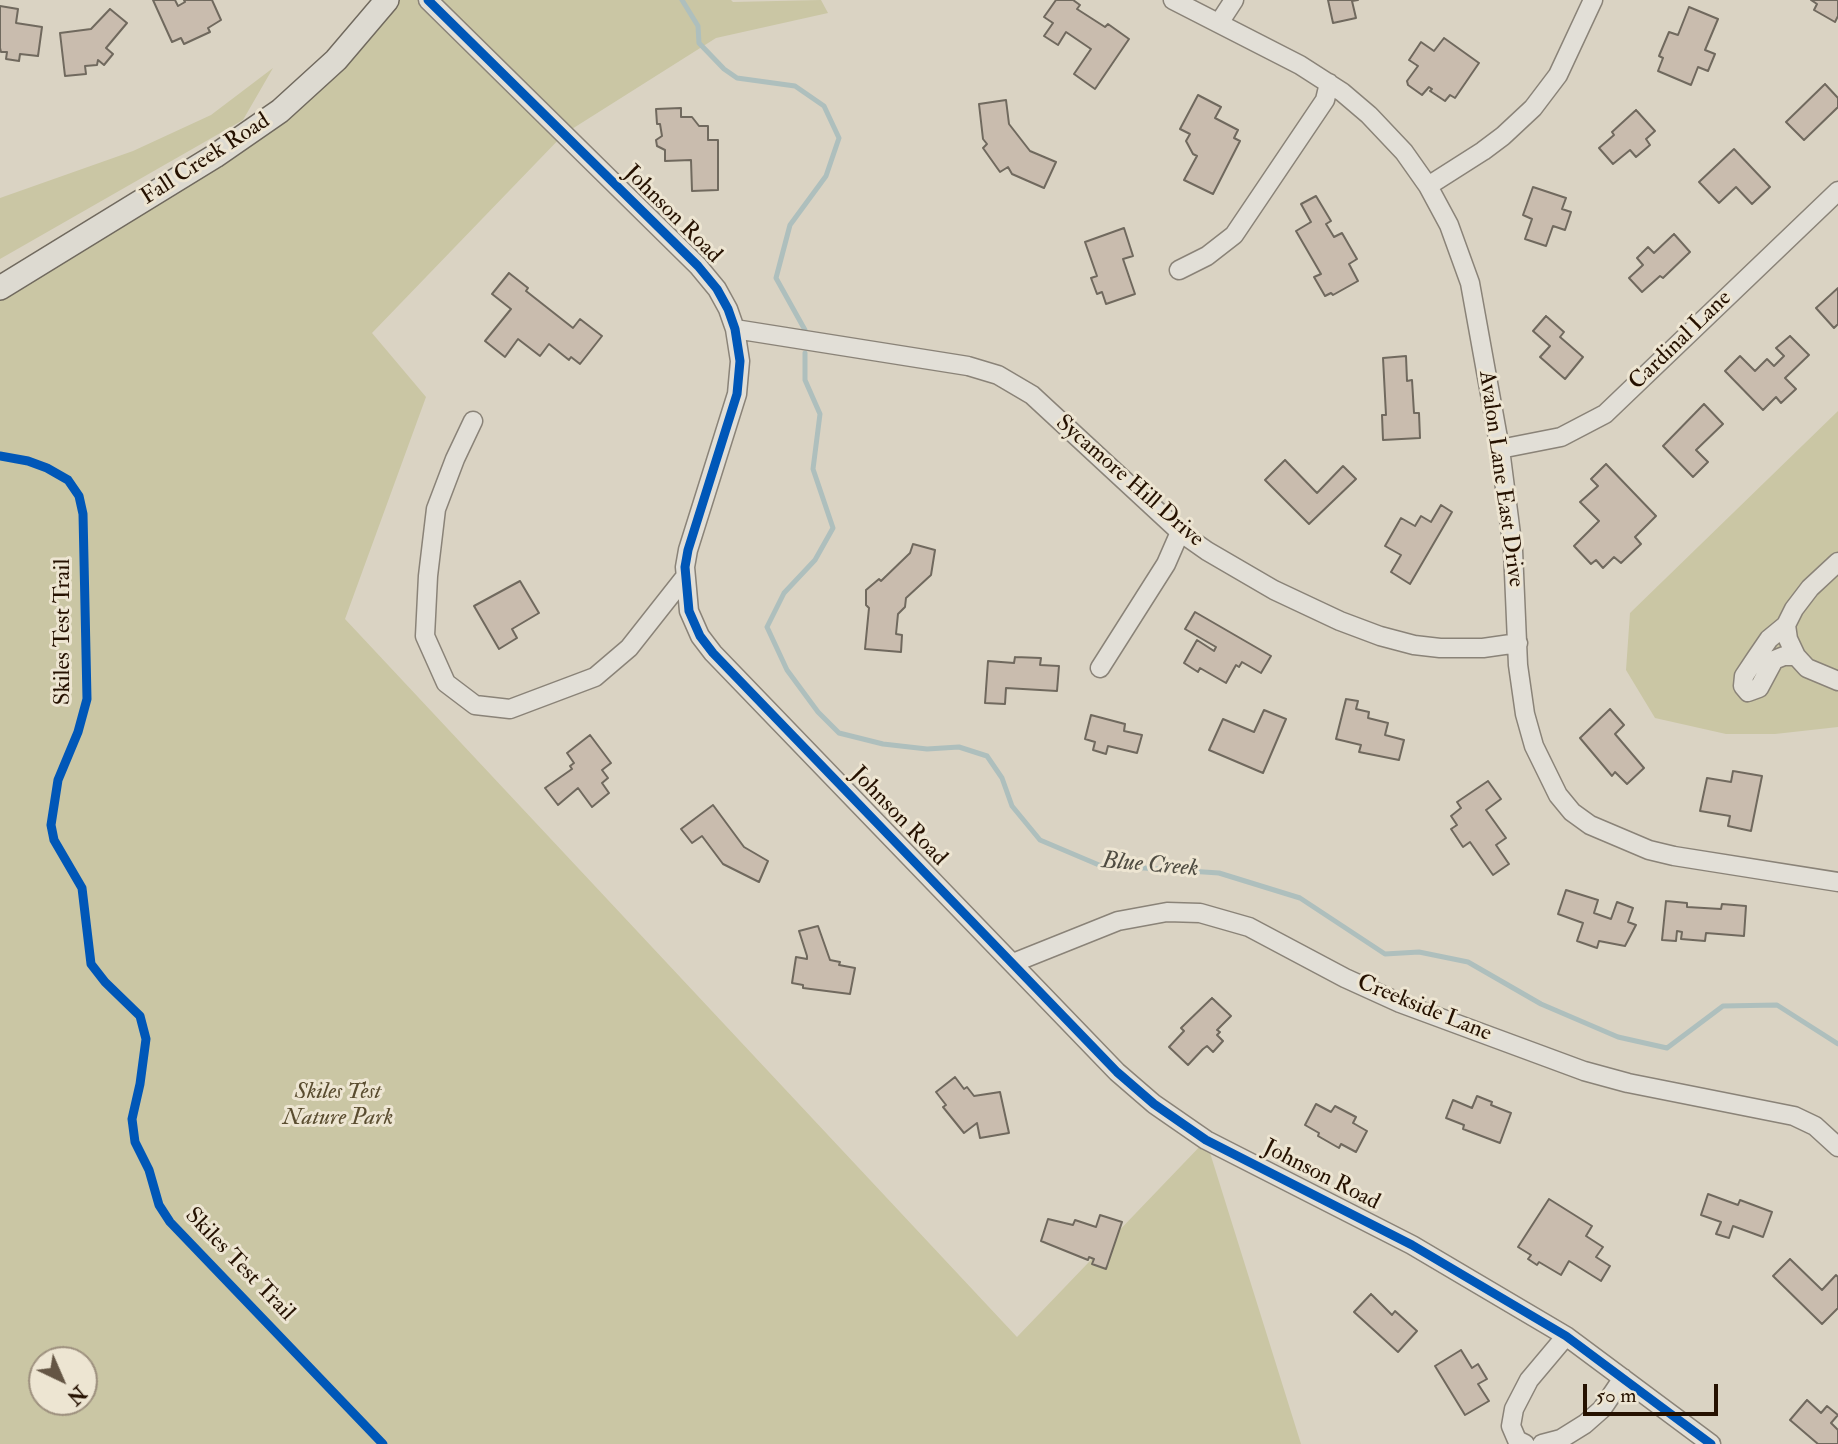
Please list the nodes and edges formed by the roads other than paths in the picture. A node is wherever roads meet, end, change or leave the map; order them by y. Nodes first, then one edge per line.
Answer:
1 (387, 0) edge
2 (428, 0) edge
3 (1173, 0) edge
4 (1234, 0) edge
5 (1593, 0) edge
6 (1219, 23) junction
7 (1329, 83) junction
8 (1429, 187) junction
9 (1838, 191) edge
10 (1179, 270) dead end
11 (0, 288) edge
12 (735, 329) junction
13 (472, 421) dead end
14 (1500, 449) junction
15 (1180, 532) junction
16 (1838, 562) edge
17 (685, 577) junction
18 (1786, 625) junction
19 (1518, 643) junction
20 (1796, 656) junction
21 (1100, 668) dead end
22 (1838, 681) edge
23 (1838, 882) edge
24 (1013, 963) junction
25 (1838, 1147) edge
26 (1566, 1336) junction
27 (1623, 1378) junction
28 (1525, 1444) edge
29 (1542, 1444) edge
30 (1711, 1444) edge

1 - 11 main road, Fall Creek Road
2 - 12 street, Johnson Road
3 - 6 street, Avalon Lane East Drive
4 - 6 street
5 - 8 street
6 - 7 street, Avalon Lane East Drive
7 - 8 street, Avalon Lane East Drive
7 - 10 street
8 - 14 street, Avalon Lane East Drive
9 - 14 street, Cardinal Lane
12 - 15 street, Sycamore Hill Drive
12 - 17 street, Johnson Road
13 - 17 street
14 - 19 street, Avalon Lane East Drive
15 - 19 street, Sycamore Hill Drive
15 - 21 street
16 - 18 street
17 - 24 street, Johnson Road
18 - 20 street
18 - 20 street
19 - 23 street, Avalon Lane East Drive
20 - 22 street
24 - 25 street, Creekside Lane
24 - 26 street, Johnson Road
26 - 27 street, Johnson Road
26 - 28 street
27 - 29 street
27 - 30 street, Johnson Road

